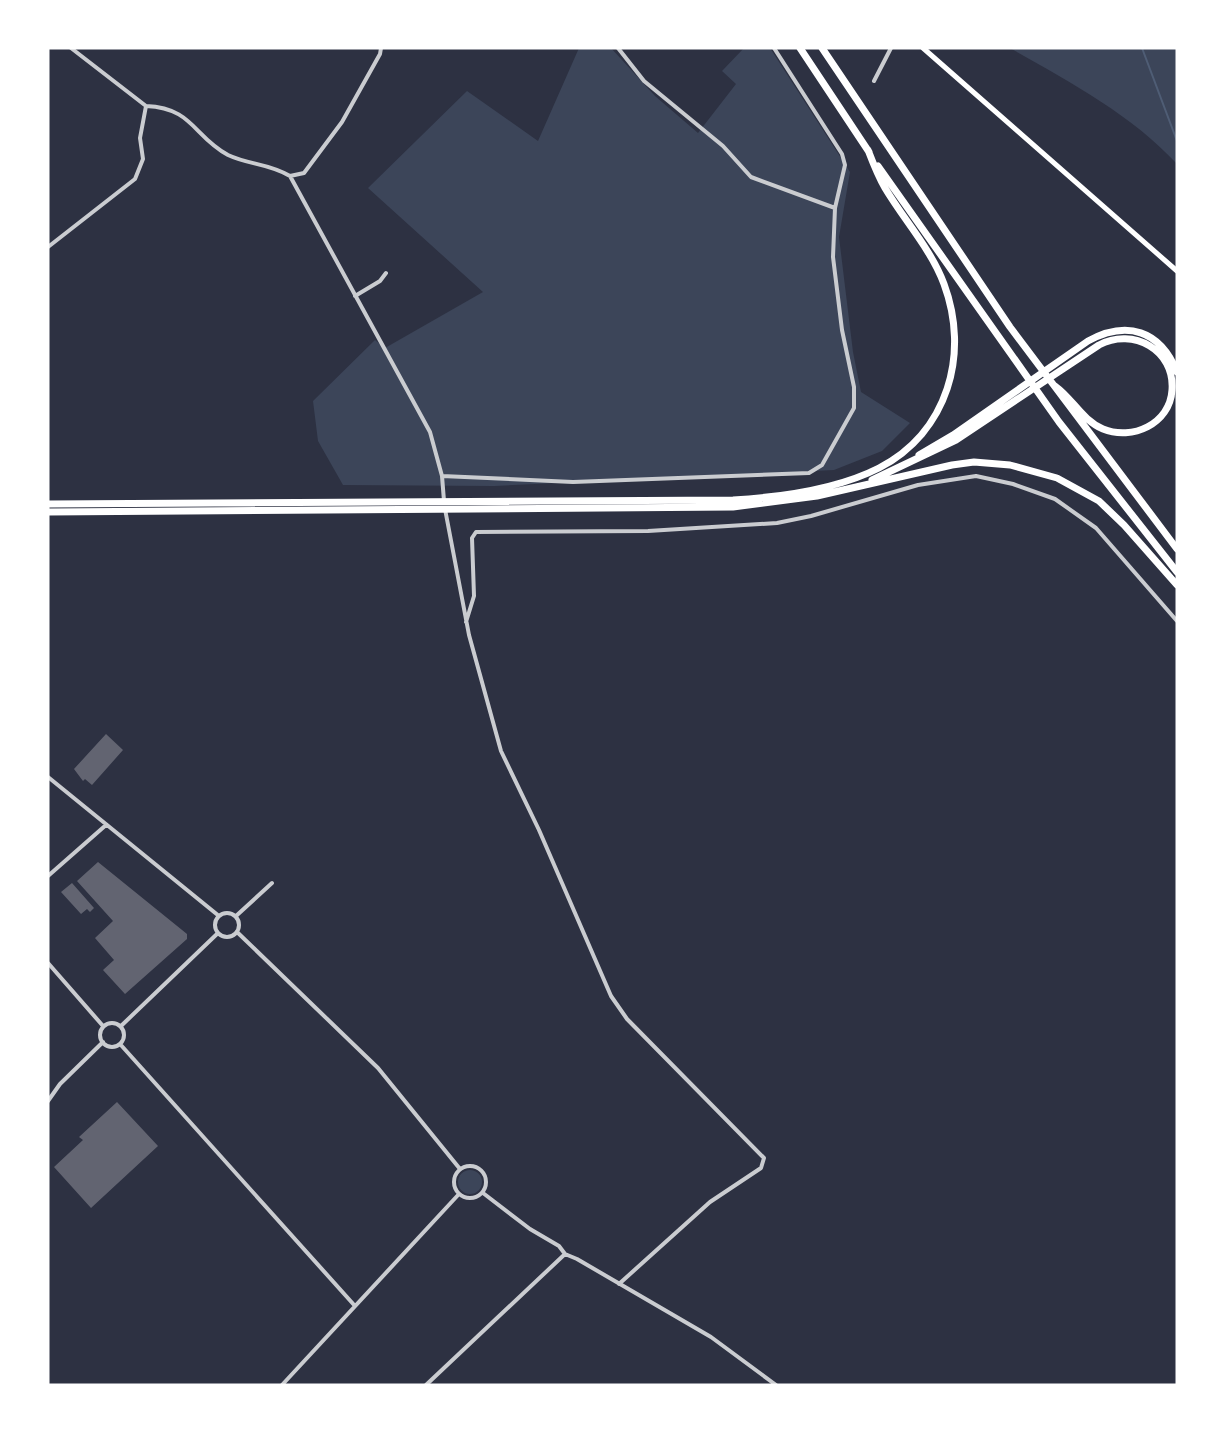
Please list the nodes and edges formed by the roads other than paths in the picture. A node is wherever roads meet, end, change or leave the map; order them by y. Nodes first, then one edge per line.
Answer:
1 (72, 48) edge
2 (381, 48) edge
3 (618, 48) edge
4 (774, 48) edge
5 (800, 48) edge
6 (822, 48) edge
7 (891, 48) edge
8 (923, 48) edge
9 (874, 81) dead end
10 (146, 106) junction
11 (868, 150) junction
12 (290, 176) junction
13 (835, 208) junction
14 (48, 247) edge
15 (1177, 272) edge
16 (386, 273) dead end
17 (355, 296) junction
18 (1177, 372) edge
19 (1048, 381) junction
20 (1011, 400) junction
21 (442, 476) junction
22 (844, 482) junction
23 (856, 486) junction
24 (48, 504) edge
25 (48, 512) edge
26 (1177, 549) edge
27 (1177, 572) edge
28 (1177, 585) edge
29 (1177, 621) edge
30 (466, 623) junction
31 (48, 777) edge
32 (106, 825) junction
33 (48, 876) edge
34 (272, 883) dead end
35 (219, 916) junction
36 (236, 916) junction
37 (237, 932) junction
38 (218, 933) junction
39 (48, 963) edge
40 (103, 1026) junction
41 (121, 1026) junction
42 (103, 1042) junction
43 (120, 1044) junction
44 (48, 1101) edge
45 (460, 1169) junction
46 (483, 1193) junction
47 (459, 1194) junction
48 (565, 1254) junction
49 (619, 1284) junction
50 (355, 1306) junction
51 (282, 1385) edge
52 (426, 1385) edge
53 (776, 1385) edge

1 - 10 street
2 - 12 street
3 - 13 street
4 - 13 street
5 - 11 highway
6 - 19 highway
7 - 9 street
8 - 15 main road
10 - 12 street
10 - 14 street
11 - 22 highway
11 - 27 highway
12 - 17 street
13 - 21 street
16 - 17 street
17 - 21 street
18 - 20 highway
19 - 20 highway
19 - 26 highway
20 - 22 highway
20 - 23 highway
21 - 30 street
22 - 24 highway
23 - 25 highway
23 - 28 highway
29 - 30 street
30 - 49 street
31 - 32 street
32 - 33 street
32 - 35 street
34 - 36 street
35 - 36 street
35 - 38 street
36 - 37 street
37 - 38 street
37 - 45 street
38 - 41 street
39 - 40 street
40 - 41 street
40 - 42 street
41 - 43 street
42 - 43 street
42 - 44 street
43 - 50 street
45 - 46 street
45 - 47 street
46 - 47 street
46 - 48 street
47 - 50 street
48 - 49 street
48 - 52 street
49 - 53 street
50 - 51 street

